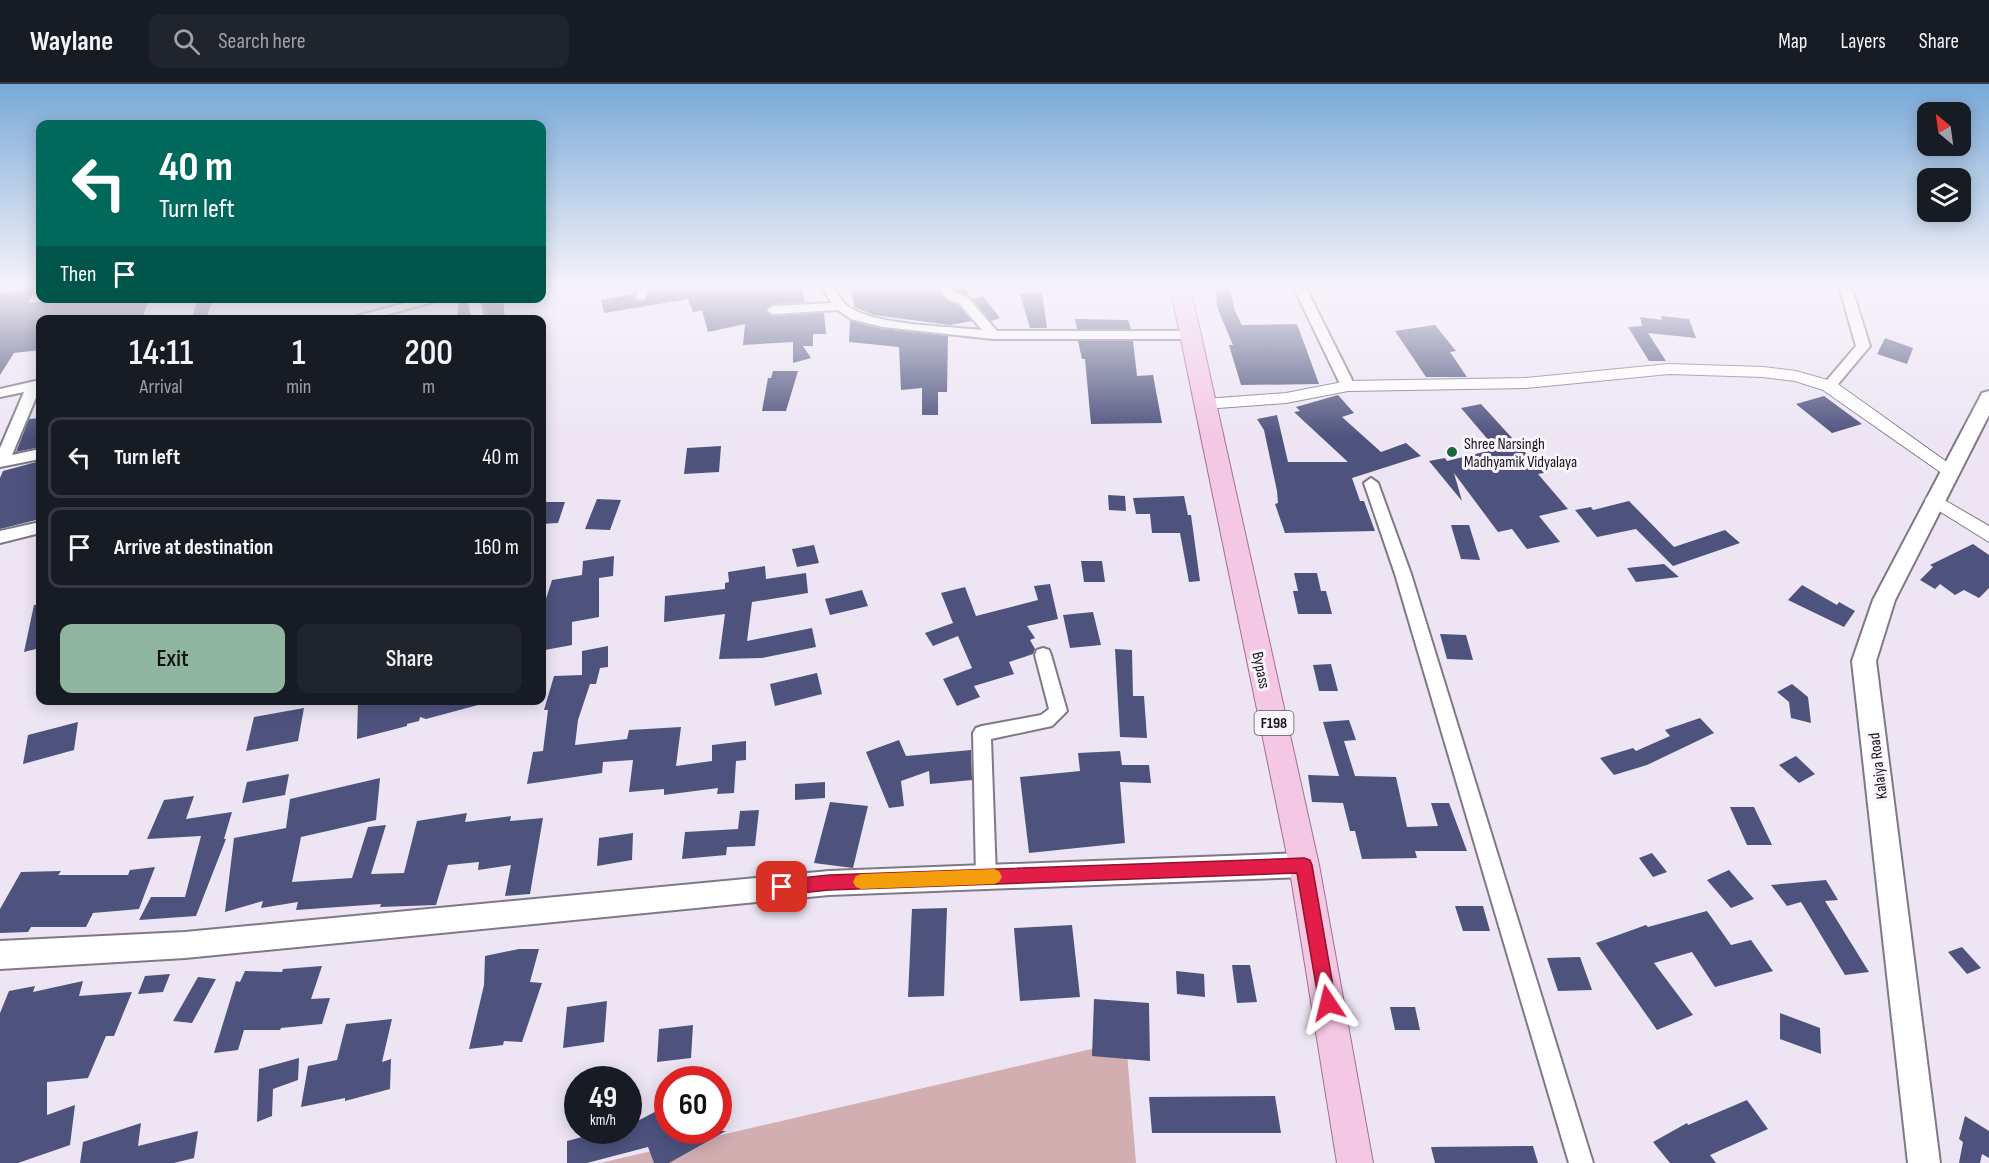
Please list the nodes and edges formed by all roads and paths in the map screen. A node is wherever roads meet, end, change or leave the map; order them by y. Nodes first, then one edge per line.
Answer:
1 (1190, 336) edge
2 (1324, 336) edge
3 (1860, 336) edge
4 (36, 385) edge
5 (1348, 386) junction
6 (1829, 386) junction
7 (36, 387) edge
8 (0, 393) edge
9 (1989, 396) edge
10 (1205, 404) junction
11 (36, 455) edge
12 (1, 461) edge
13 (1949, 470) junction
14 (1371, 483) dead end
15 (1934, 500) junction
16 (36, 529) edge
17 (1989, 535) edge
18 (0, 537) edge
19 (1043, 655) dead end
20 (1304, 865) junction
21 (987, 877) junction
22 (0, 955) edge
23 (1354, 1163) edge
24 (1581, 1163) edge
25 (1924, 1163) edge

1 - 10 main road, Bypass / F198
2 - 5 street
3 - 6 street
4 - 8 street
5 - 6 street
5 - 10 street
6 - 13 street
7 - 12 street
9 - 13 main road, Kalaiya Road
10 - 20 main road, Bypass / F198
11 - 12 street
13 - 15 main road, Kalaiya Road
14 - 24 street
15 - 17 street
15 - 25 main road, Kalaiya Road
16 - 18 street
19 - 21 street
20 - 21 main road
20 - 23 main road, Bypass / F198
21 - 22 main road

